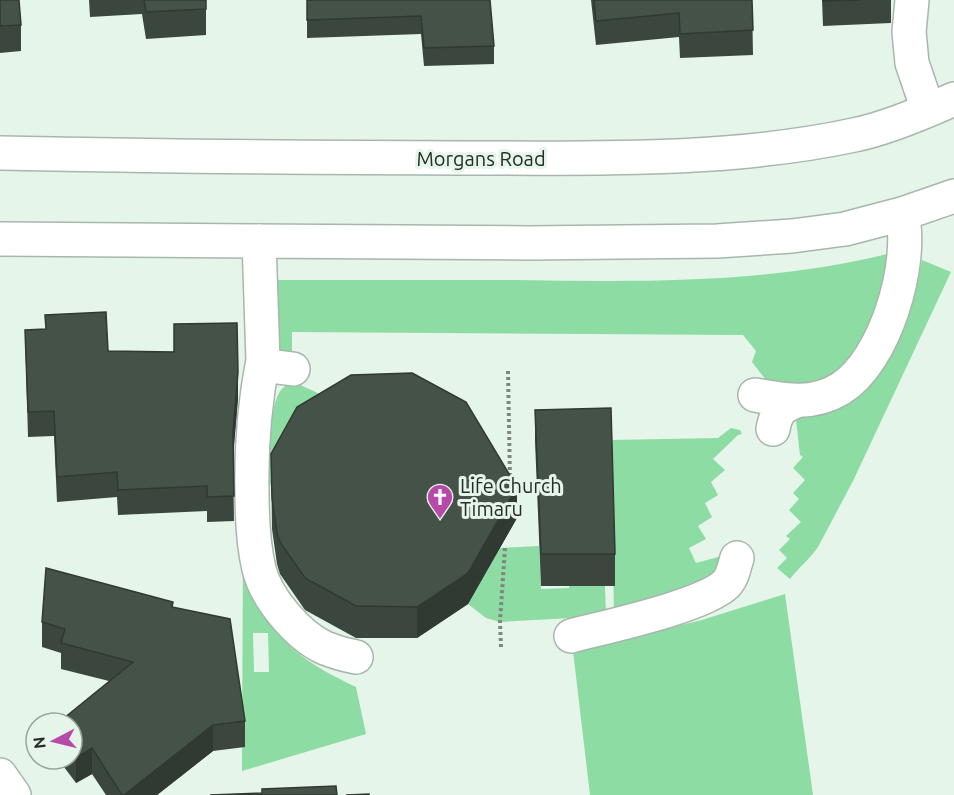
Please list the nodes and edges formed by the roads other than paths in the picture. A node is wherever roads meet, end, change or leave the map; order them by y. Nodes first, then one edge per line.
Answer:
1 (912, 0) edge
2 (941, 104) edge
3 (0, 153) edge
4 (954, 196) edge
5 (902, 214) junction
6 (0, 239) edge
7 (259, 241) junction
8 (755, 395) dead end
9 (794, 402) junction
10 (773, 429) dead end
11 (737, 558) dead end
12 (571, 636) dead end
13 (356, 657) dead end
14 (0, 775) edge
15 (14, 795) edge

1 - 2 street
2 - 3 street, Morgans Road
4 - 5 street
5 - 7 street
5 - 9 street
6 - 7 street
7 - 13 street
8 - 9 street
9 - 10 street
11 - 12 street
14 - 15 street

